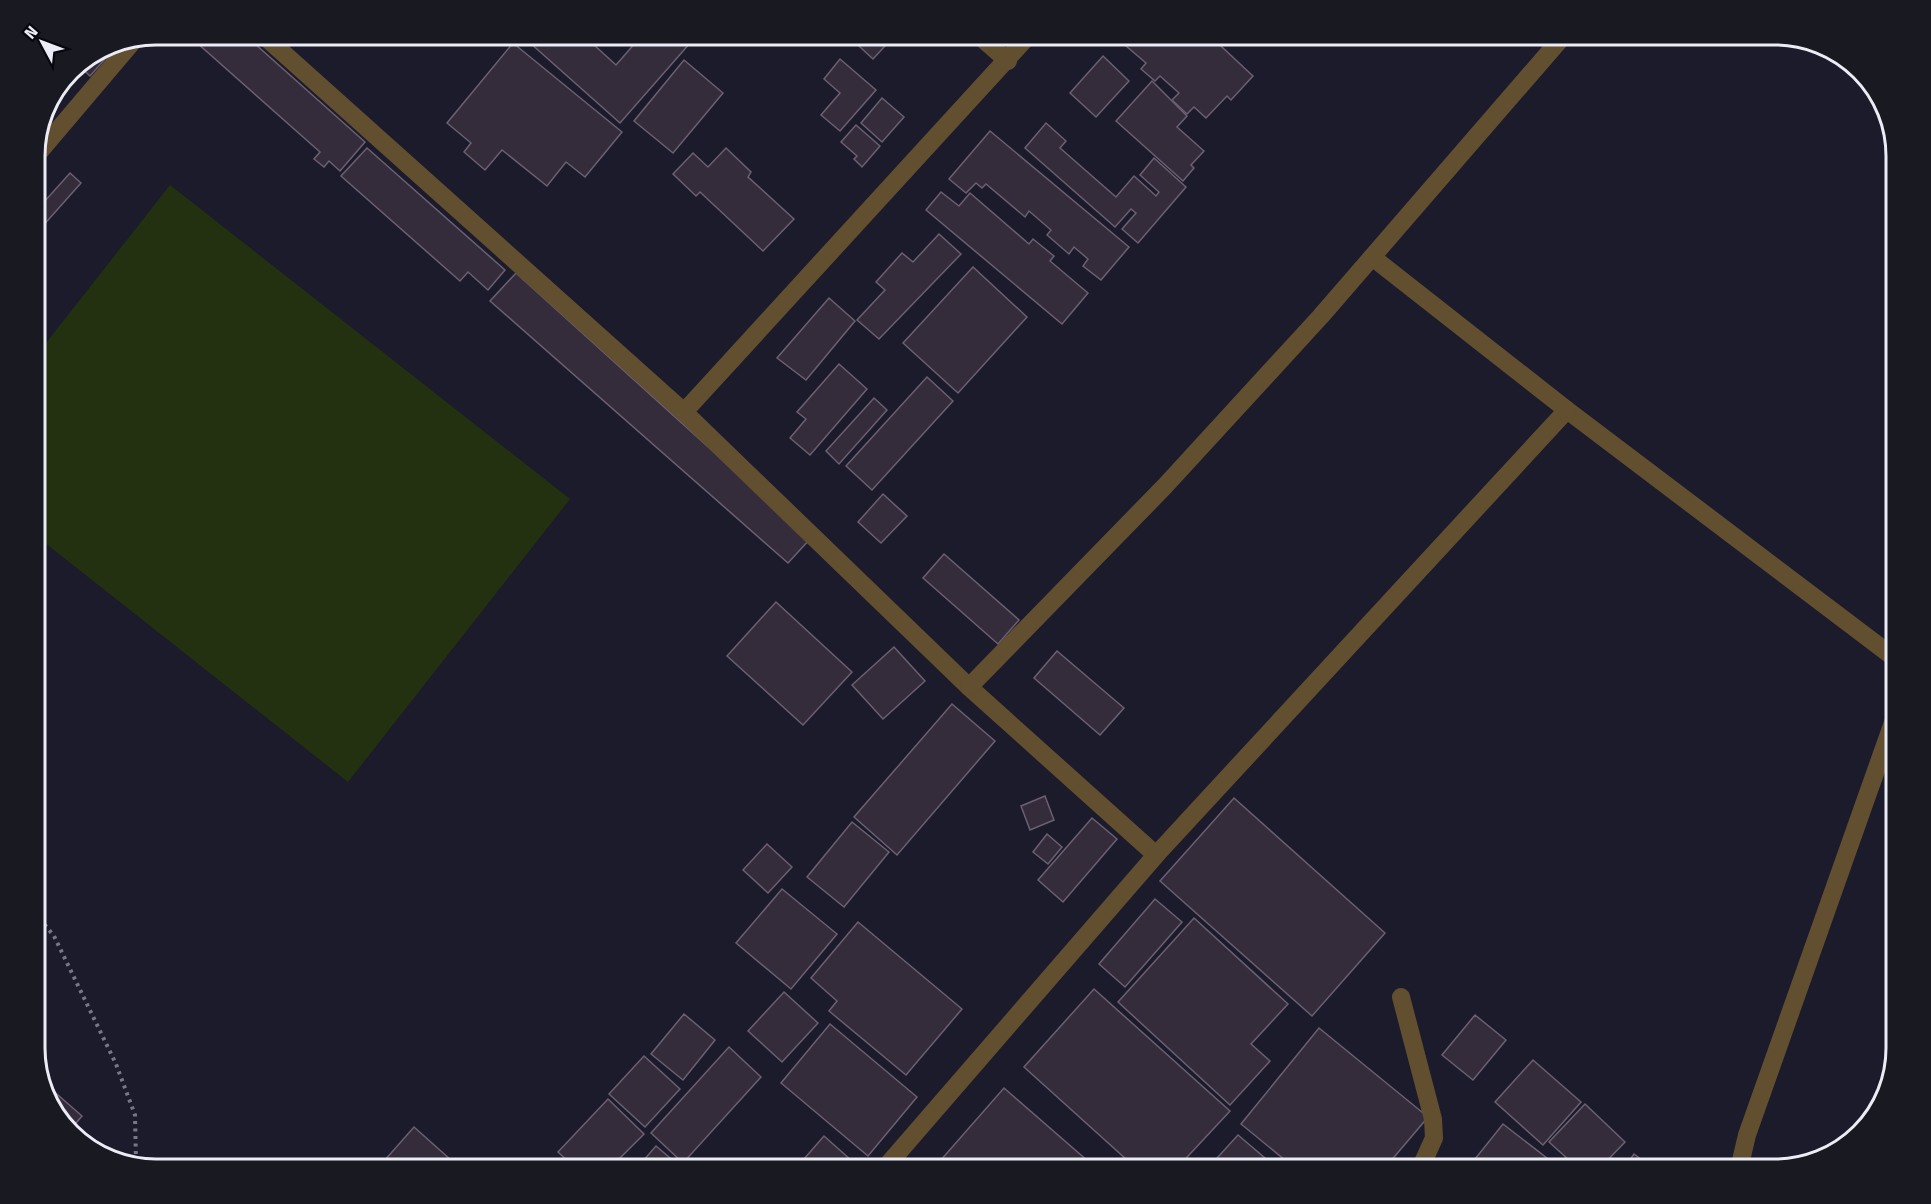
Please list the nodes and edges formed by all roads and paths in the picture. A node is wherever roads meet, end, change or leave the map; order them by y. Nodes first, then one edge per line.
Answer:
1 (274, 45) edge
2 (990, 45) edge
3 (1021, 45) edge
4 (1555, 45) edge
5 (126, 50) edge
6 (1008, 61) junction
7 (46, 144) edge
8 (1372, 257) junction
9 (1567, 410) junction
10 (684, 412) junction
11 (1886, 651) edge
12 (969, 687) junction
13 (1886, 742) edge
14 (1156, 855) junction
15 (45, 925) edge
16 (1401, 997) dead end
17 (136, 1157) edge
18 (893, 1159) edge
19 (1425, 1159) edge
20 (1742, 1159) edge

1 - 10 street
2 - 6 street
3 - 6 street
4 - 8 street
5 - 7 street
6 - 10 street
8 - 9 street
8 - 12 street
9 - 11 street
9 - 14 street
10 - 12 street
12 - 14 street
13 - 20 street
14 - 18 street
15 - 17 path
16 - 19 street

